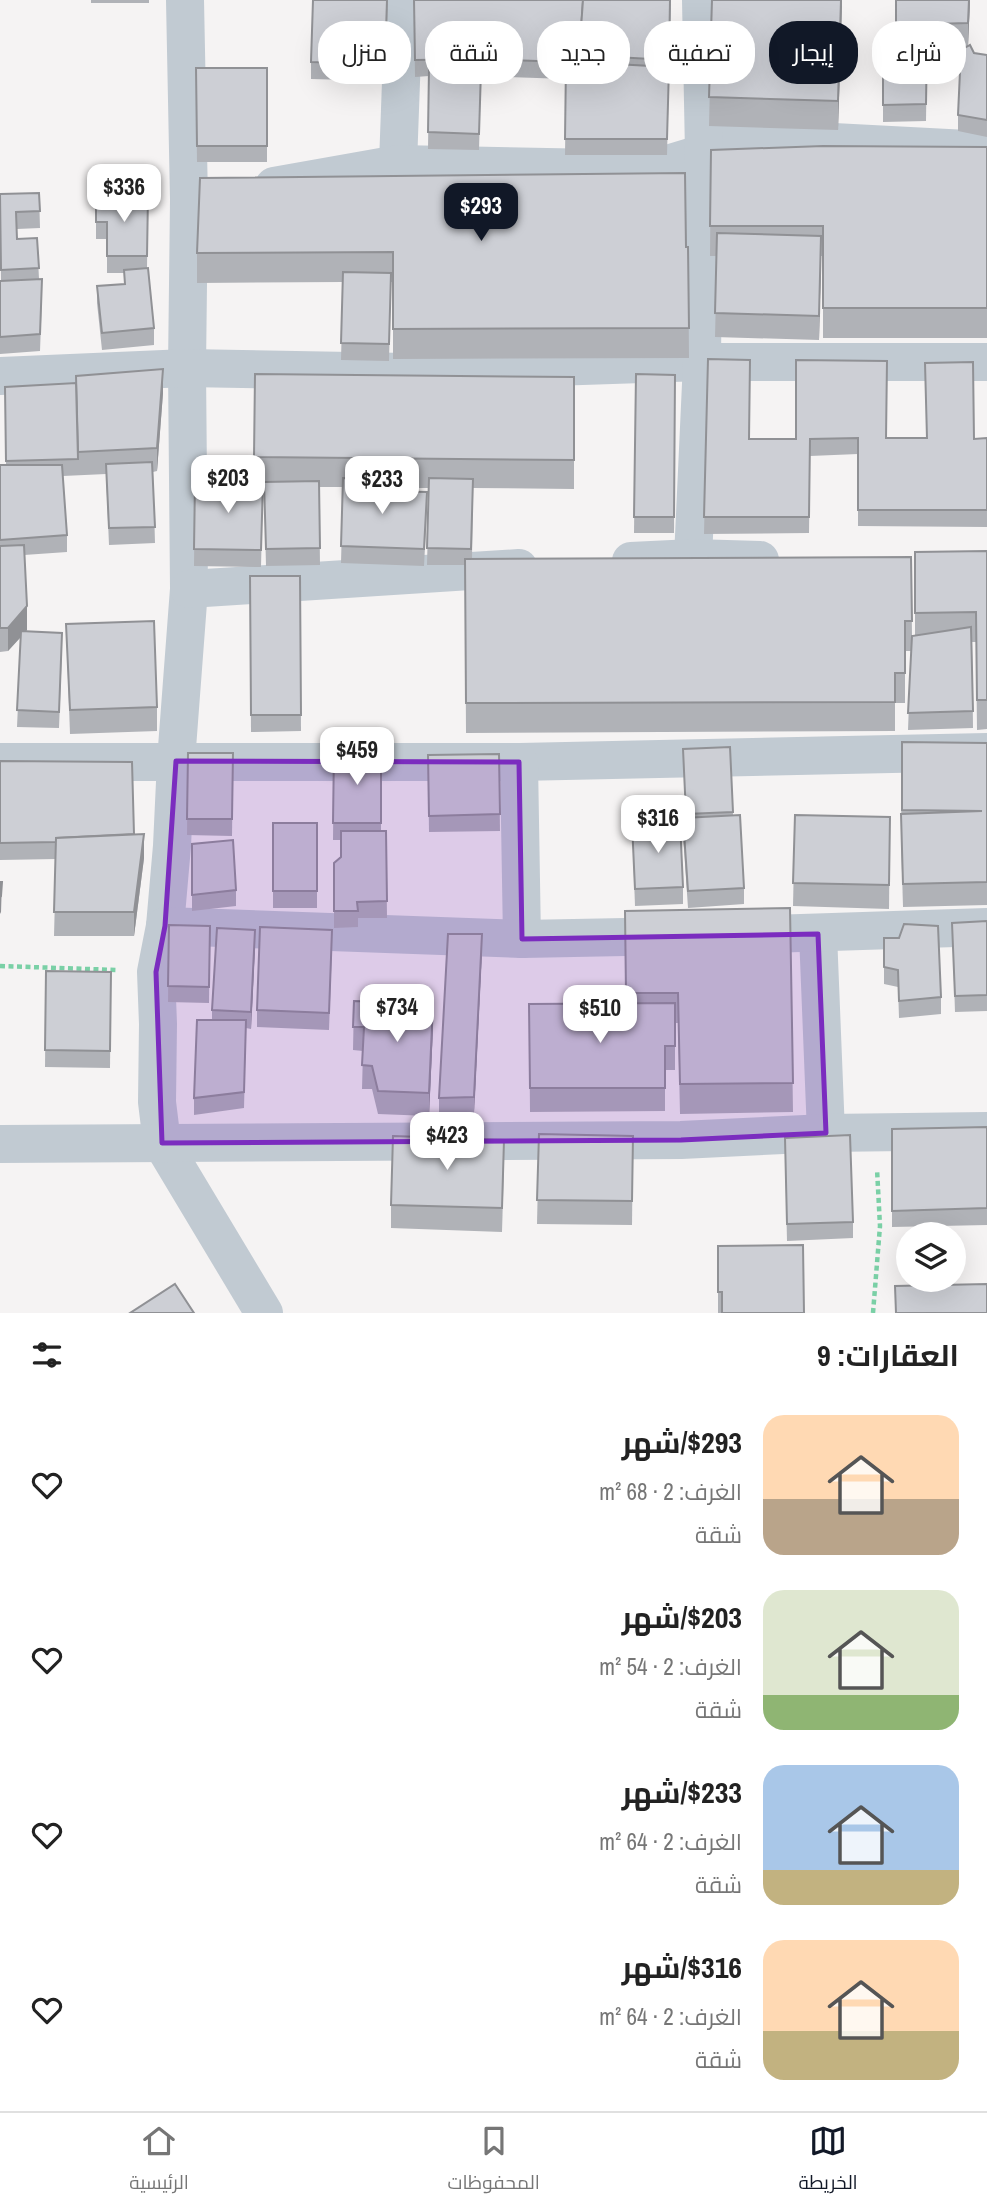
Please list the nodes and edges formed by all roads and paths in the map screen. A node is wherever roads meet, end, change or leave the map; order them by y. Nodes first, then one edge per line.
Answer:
1 (185, 0) edge
2 (404, 0) edge
3 (701, 0) edge
4 (987, 149) edge
5 (704, 153) junction
6 (398, 164) junction
7 (189, 200) junction
8 (702, 362) junction
9 (987, 362) edge
10 (187, 368) junction
11 (0, 376) edge
12 (693, 558) junction
13 (800, 561) edge
14 (598, 564) edge
15 (557, 566) edge
16 (189, 589) junction
17 (987, 752) edge
18 (176, 761) junction
19 (0, 762) edge
20 (519, 762) junction
21 (165, 926) junction
22 (987, 927) edge
23 (818, 934) junction
24 (522, 939) junction
25 (0, 966) edge
26 (156, 972) junction
27 (987, 1131) edge
28 (825, 1133) junction
29 (875, 1133) junction
30 (162, 1143) junction
31 (0, 1144) edge
32 (264, 1313) edge
33 (873, 1313) edge

1 - 7 street
2 - 6 street
3 - 5 street
4 - 5 street
5 - 6 street
5 - 8 street
6 - 7 street
7 - 10 street
8 - 9 street
8 - 10 street
8 - 12 street
10 - 11 street
10 - 16 street
12 - 13 street
12 - 14 street
15 - 16 street
16 - 18 street
17 - 20 street
18 - 19 street
18 - 20 street
18 - 21 street
20 - 24 street
21 - 24 street
21 - 26 street
22 - 23 street
23 - 24 street
23 - 28 street
25 - 26 path
26 - 30 street
27 - 29 street
28 - 29 street
28 - 30 street
29 - 33 path
30 - 31 street
30 - 32 street

